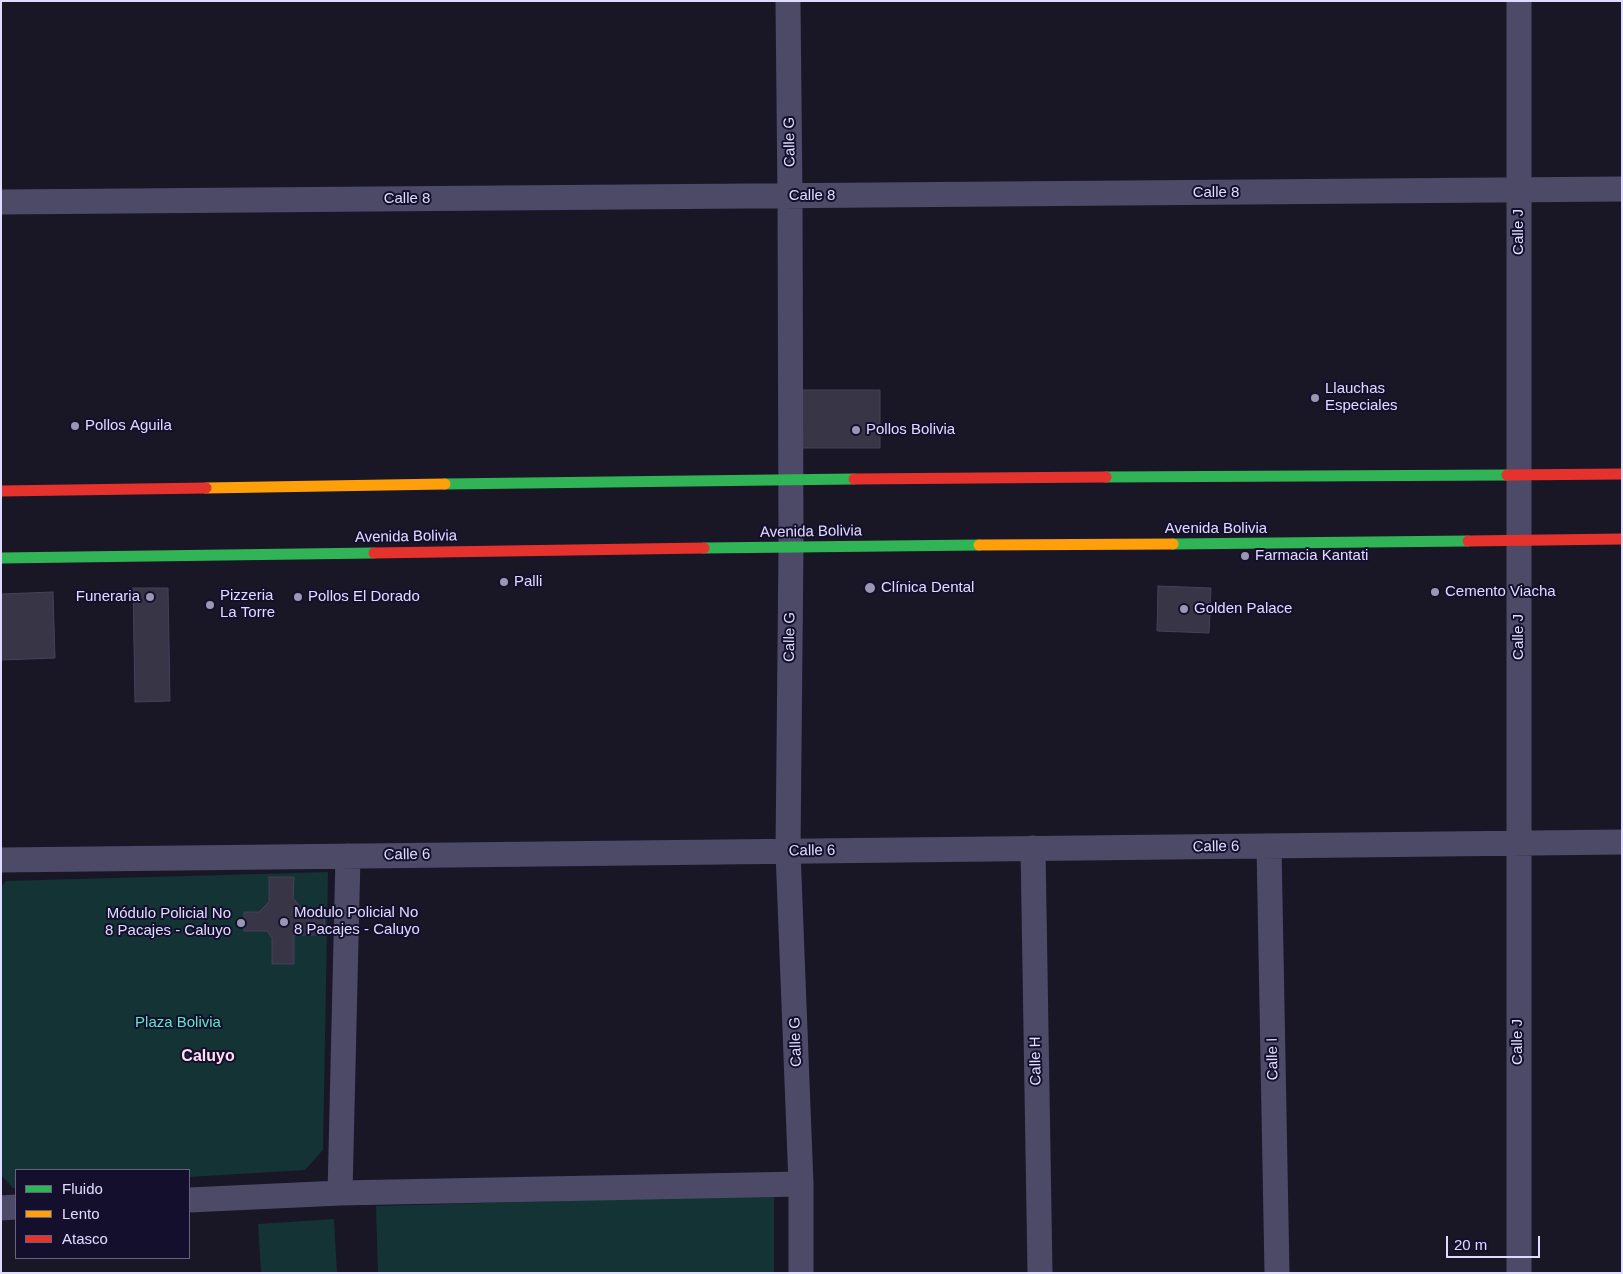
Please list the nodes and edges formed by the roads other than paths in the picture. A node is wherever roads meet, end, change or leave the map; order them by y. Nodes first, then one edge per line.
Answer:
1 (788, 1) edge
2 (1519, 1) edge
3 (1622, 189) edge
4 (1519, 191) junction
5 (790, 197) junction
6 (1, 202) edge
7 (1520, 474) junction
8 (1622, 474) edge
9 (789, 479) junction
10 (1, 491) edge
11 (1622, 539) edge
12 (1519, 541) junction
13 (791, 547) junction
14 (1, 558) edge
15 (1622, 842) edge
16 (1518, 844) junction
17 (1269, 846) junction
18 (1033, 848) junction
19 (788, 851) junction
20 (348, 856) junction
21 (1, 860) edge
22 (801, 1184) junction
23 (340, 1193) junction
24 (190, 1200) edge
25 (15, 1207) edge
26 (1, 1208) edge
27 (801, 1273) edge
28 (1040, 1273) edge
29 (1277, 1273) edge
30 (1518, 1273) edge

1 - 5 street, Calle G
2 - 4 street, Calle J
3 - 4 street, Calle 8
4 - 5 street, Calle 8
4 - 7 street, Calle J
5 - 6 street, Calle 8
5 - 9 street, Calle G
7 - 8 main road
7 - 9 main road
7 - 12 street, Calle J
9 - 10 main road
9 - 13 street, Calle G
11 - 12 main road, Avenida Bolivia
12 - 13 main road, Avenida Bolivia
12 - 16 street, Calle J
13 - 14 main road, Avenida Bolivia
13 - 19 street, Calle G
15 - 16 street, Calle 6
16 - 17 street, Calle 6
16 - 30 street, Calle J
17 - 18 street, Calle 6
17 - 29 street, Calle I
18 - 19 street, Calle 6
18 - 28 street, Calle H
19 - 20 street, Calle 6
19 - 22 street, Calle G
20 - 21 street, Calle 6
20 - 23 street
22 - 23 street
22 - 27 street, Calle G
23 - 24 street
25 - 26 street

